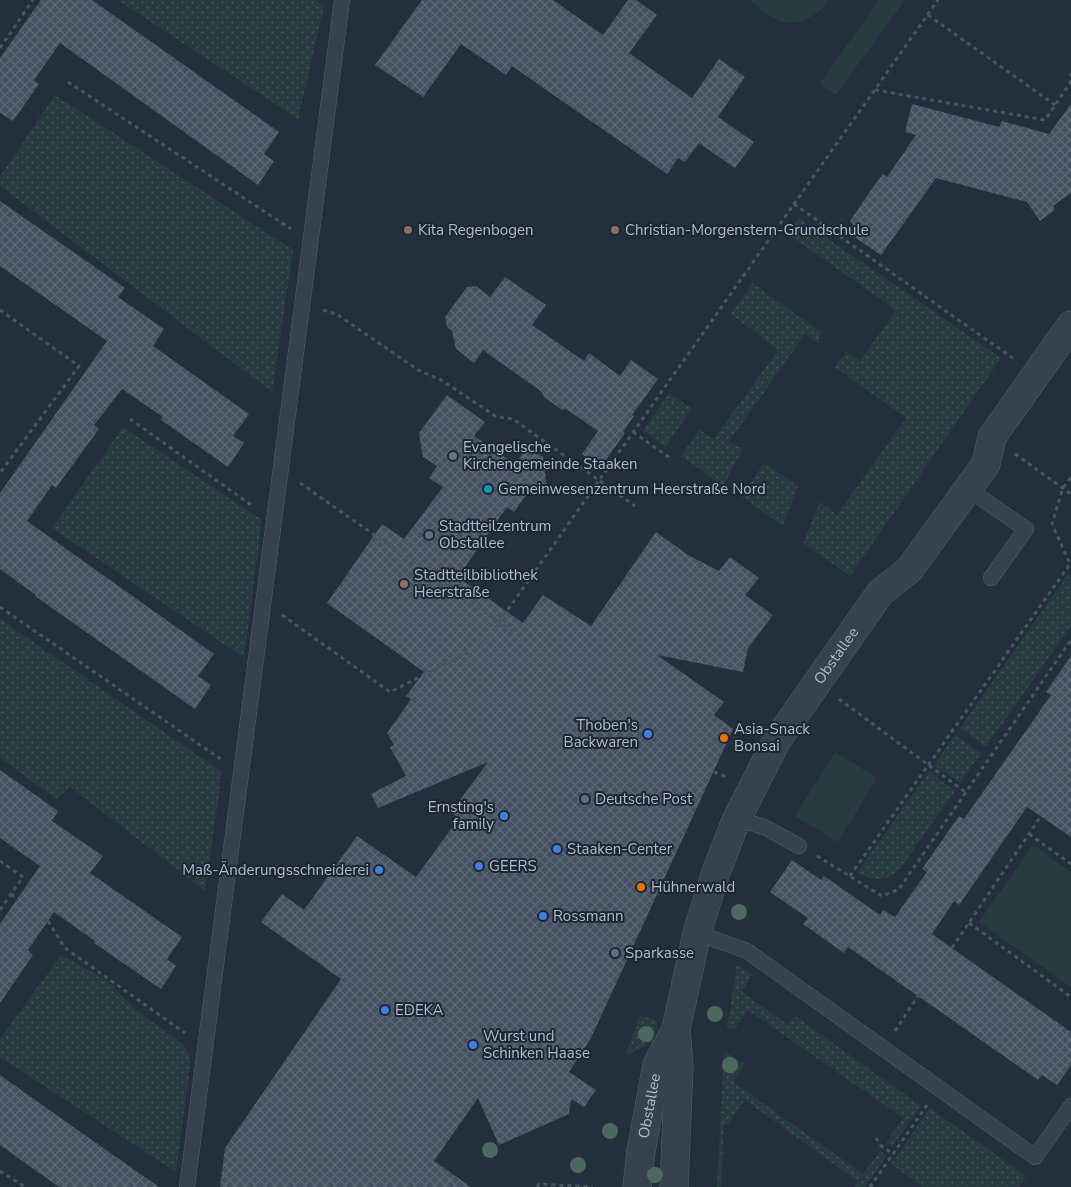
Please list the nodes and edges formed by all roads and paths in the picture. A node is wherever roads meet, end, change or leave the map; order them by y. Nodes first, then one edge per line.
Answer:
1 (33, 0) edge
2 (342, 0) edge
3 (938, 0) edge
4 (928, 14) junction
5 (0, 48) edge
6 (1071, 73) edge
7 (68, 82) dead end
8 (875, 90) junction
9 (1055, 105) junction
10 (794, 204) junction
11 (311, 242) junction
12 (303, 304) junction
13 (0, 310) edge
14 (1071, 325) edge
15 (1036, 374) junction
16 (130, 419) dead end
17 (633, 432) junction
18 (992, 437) junction
19 (670, 458) dead end
20 (281, 470) junction
21 (0, 473) edge
22 (1071, 477) edge
23 (599, 481) junction
24 (1063, 488) junction
25 (968, 489) junction
26 (1071, 494) edge
27 (635, 506) dead end
28 (274, 521) junction
29 (1070, 564) edge
30 (991, 578) dead end
31 (264, 602) junction
32 (0, 607) edge
33 (498, 622) junction
34 (516, 634) dead end
35 (1071, 640) edge
36 (817, 684) junction
37 (927, 766) junction
38 (242, 774) junction
39 (966, 792) junction
40 (1041, 816) dead end
41 (737, 818) junction
42 (1029, 834) junction
43 (799, 846) joint
44 (0, 861) edge
45 (1071, 864) edge
46 (850, 876) junction
47 (11, 894) junction
48 (17, 899) dead end
49 (0, 910) edge
50 (48, 921) dead end
51 (968, 923) junction
52 (697, 934) junction
53 (952, 948) dead end
54 (918, 996) dead end
55 (1071, 997) edge
56 (676, 1029) junction
57 (205, 1047) junction
58 (883, 1048) junction
59 (939, 1088) junction
60 (1071, 1106) edge
61 (876, 1138) dead end
62 (893, 1154) junction
63 (0, 1171) edge
64 (25, 1187) edge
65 (187, 1187) edge
66 (537, 1187) edge
67 (592, 1187) edge
68 (637, 1187) edge
69 (674, 1187) edge
70 (870, 1187) edge

1 - 5 path
2 - 11 lane
3 - 4 path
4 - 8 path
4 - 9 path
6 - 9 path
7 - 11 path
8 - 9 path
8 - 10 path
10 - 15 path
10 - 17 path
11 - 12 lane
12 - 20 lane
12 - 23 path
13 - 21 path
14 - 15 street, Obstallee
15 - 18 street, Obstallee
16 - 28 path
17 - 19 path
17 - 23 path
18 - 24 path
18 - 25 street, Obstallee
20 - 28 lane
20 - 33 path
22 - 24 path
23 - 27 path
23 - 33 path
24 - 26 path
24 - 29 path
25 - 30 lane
25 - 36 street, Obstallee
28 - 31 lane
29 - 37 path
31 - 33 path
31 - 38 lane
32 - 38 path
33 - 34 path
35 - 39 path
36 - 37 path
36 - 41 street, Obstallee
37 - 39 path
37 - 46 path
38 - 57 lane
39 - 46 path
40 - 42 path
41 - 43 lane
41 - 52 street, Obstallee
42 - 45 path
42 - 51 path
43 - 46 path
44 - 47 path
47 - 48 path
47 - 49 path
50 - 57 path
51 - 53 path
51 - 55 path
52 - 56 street, Obstallee
52 - 58 lane
54 - 58 path
56 - 68 street, Obstallee
56 - 69 street, Obstallee
57 - 65 lane
58 - 59 lane
59 - 60 lane
59 - 62 path
61 - 62 path
62 - 70 path
63 - 64 path
66 - 67 path

